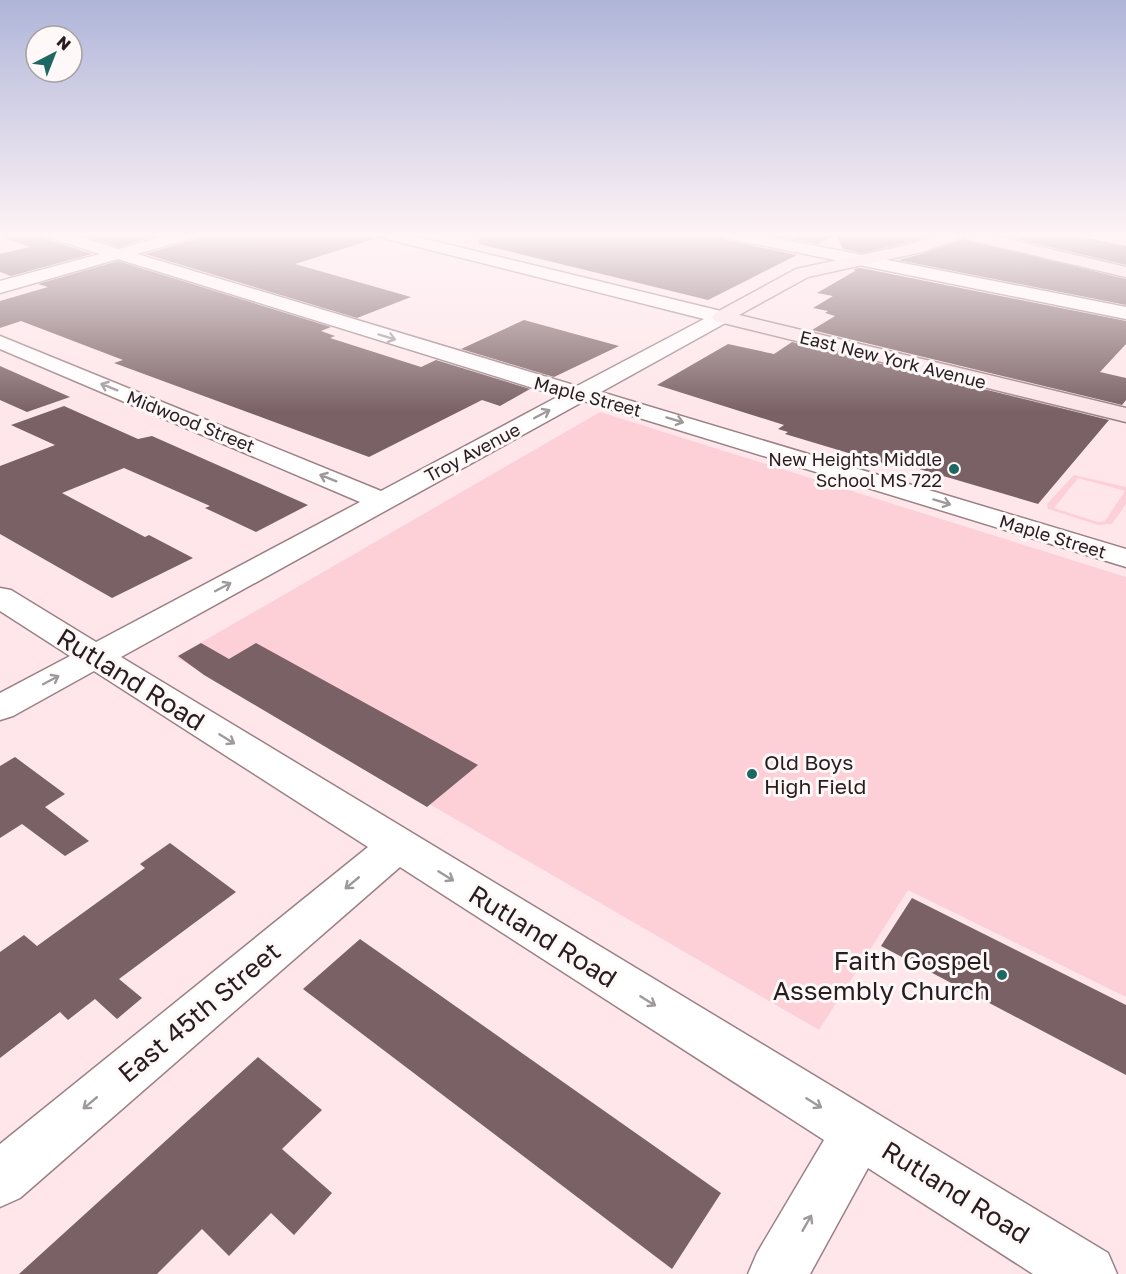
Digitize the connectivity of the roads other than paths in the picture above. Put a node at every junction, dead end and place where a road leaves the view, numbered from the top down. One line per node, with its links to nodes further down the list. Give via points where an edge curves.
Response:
1 (244, 292): 8 (street, Maple Street, one-way to 8)
2 (622, 292): 6 (street, East New York Avenue)
3 (767, 292): 6 (main road, Troy Avenue)
4 (1021, 292): 5 (street)
5 (1126, 313)
6 (722, 317): 8 (street, Troy Avenue); 9 (main road, East New York Avenue)
7 (0, 342): 10 (street, Midwood Street, one-way to 7)
8 (580, 394): 10 (street, Troy Avenue, one-way to 8); 11 (street, Maple Street, one-way to 11)
9 (1126, 416)
10 (382, 501): 13 (street, Troy Avenue, one-way to 10)
11 (1126, 558)
12 (0, 597): 13 (street, Rutland Road)
13 (95, 656): 14 (street, Troy Avenue, one-way to 13); 15 (street, Rutland Road, one-way to 15)
14 (0, 708)
15 (397, 846): 16 (street, Rutland Road, one-way to 16); 17 (street, East 45th Street, one-way to 17)
16 (860, 1131): 18 (street, one-way to 16); 19 (street, Rutland Road)
17 (0, 1179)
18 (778, 1274)
19 (1087, 1274)

